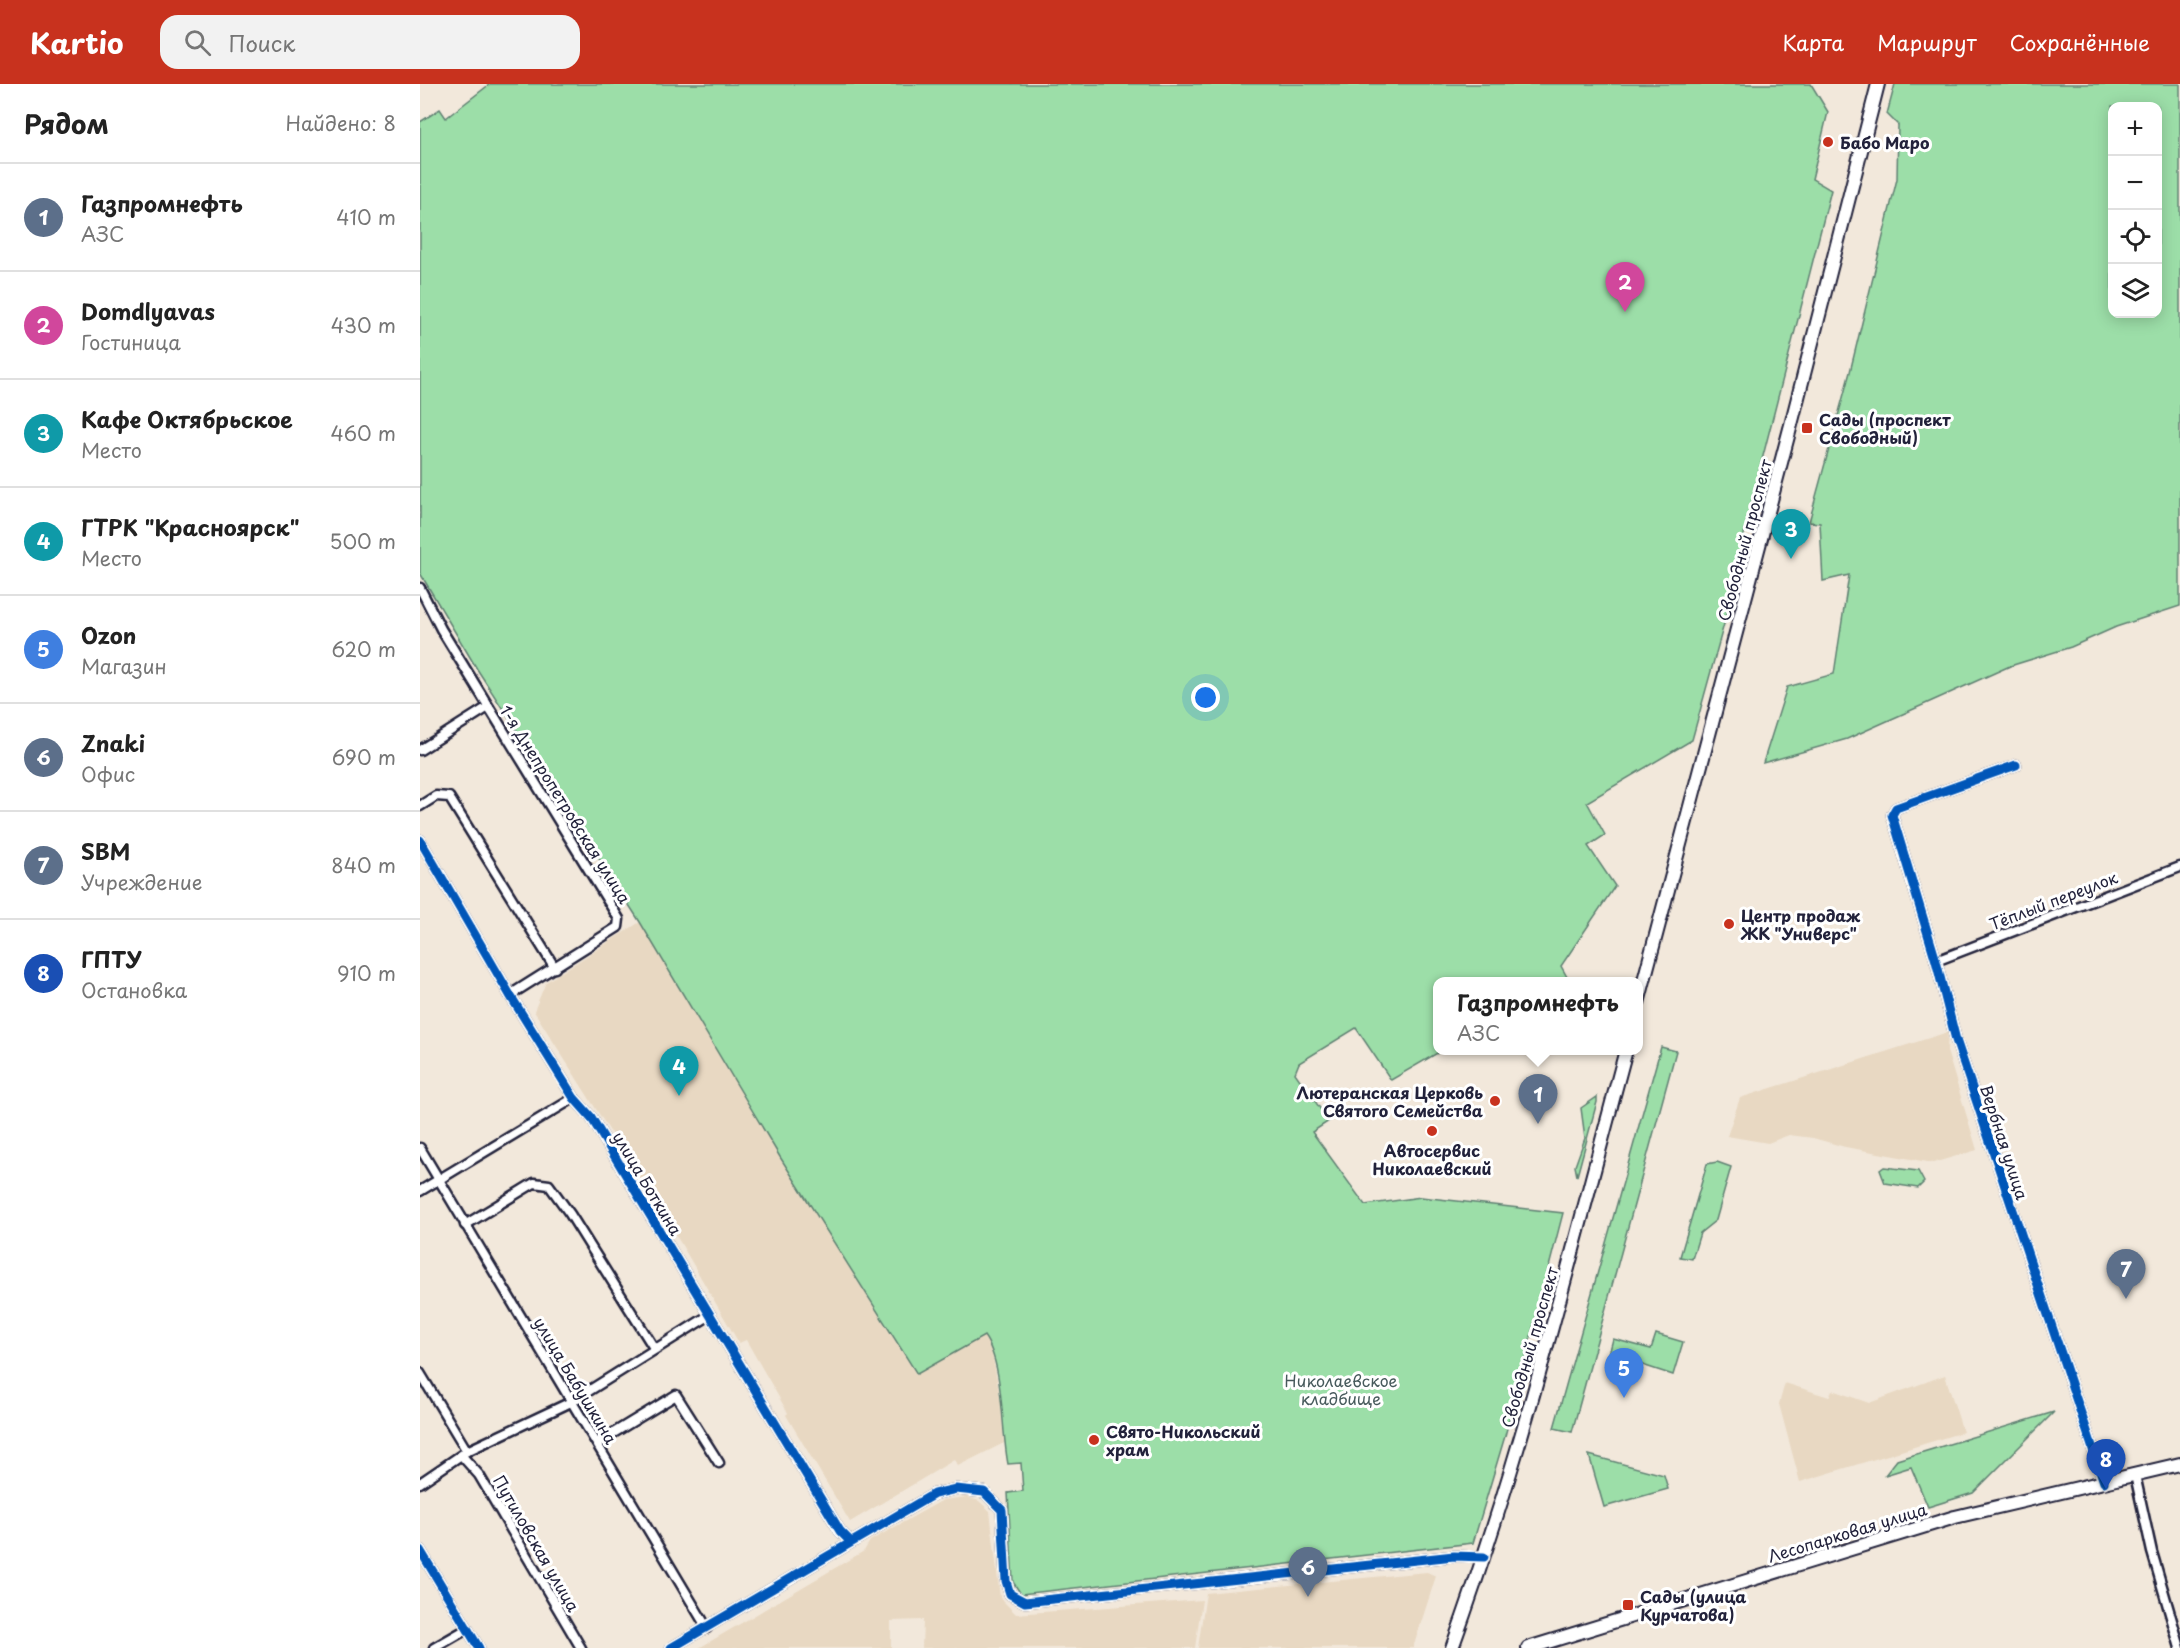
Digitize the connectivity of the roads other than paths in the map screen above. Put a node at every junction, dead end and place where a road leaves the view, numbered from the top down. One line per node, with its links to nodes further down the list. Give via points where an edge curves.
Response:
1 (1878, 84): 11 (main road, Свободный проспект)
2 (420, 588): 3 (street, 1-я Днепропетровская улица)
3 (488, 707): 4 (street); 10 (street, 1-я Днепропетровская улица, via 619,919 618,927)
4 (420, 750)
5 (2016, 765): 9 (street, Вербная улица, via 1896,808 1892,815)
6 (420, 806): 10 (street, via 435,796 449,798)
7 (420, 840): 12 (street, улица Боткина)
8 (2180, 867): 9 (street, Тёплый переулок)
9 (1936, 961): 28 (street, Вербная улица, via 1965,1067)
10 (555, 968): 12 (street, 1-я Днепропетровская улица)
11 (1643, 984)
12 (510, 995): 14 (street, улица Боткина)
13 (1625, 1055): 32 (main road, Свободный проспект, via 1552,1327)
14 (574, 1098): 16 (street); 19 (street, улица Боткина, via 591,1118)
15 (420, 1148): 16 (street, улица Бабушкина)
16 (439, 1180): 17 (street); 18 (street, улица Бабушкина)
17 (420, 1191)
18 (465, 1225): 20 (street, via 534,1183 549,1185); 22 (street, улица Бабушкина)
19 (710, 1315): 20 (street); 30 (street, улица Боткина, via 834,1521)
20 (654, 1348): 22 (street)
21 (420, 1373): 24 (street, Путиловская улица)
22 (571, 1402): 23 (street, улица Бабушкина); 24 (street)
23 (597, 1443): 25 (street, via 676,1395); 33 (street, улица Бабушкина)
24 (465, 1454): 29 (street); 37 (street, Путиловская улица)
25 (719, 1463)
26 (2180, 1464): 27 (main road, Лесопарковая улица)
27 (2135, 1475): 28 (main road, Лесопарковая улица); 41 (street)
28 (2104, 1482): 40 (main road, Лесопарковая улица, via 1955,1517)
29 (420, 1483)
30 (851, 1542): 32 (street, via 934,1494 972,1489 984,1492 1002,1510 1006,1581 1010,1594 1024,1602 1454,1556); 33 (street)
31 (420, 1550): 34 (street)
32 (1484, 1557): 39 (main road, Свободный проспект)
33 (707, 1628): 38 (street)
34 (467, 1629): 35 (street); 36 (street)
35 (434, 1648)
36 (479, 1648)
37 (581, 1648)
38 (671, 1648)
39 (1452, 1648)
40 (1528, 1648)
41 (2180, 1648)

